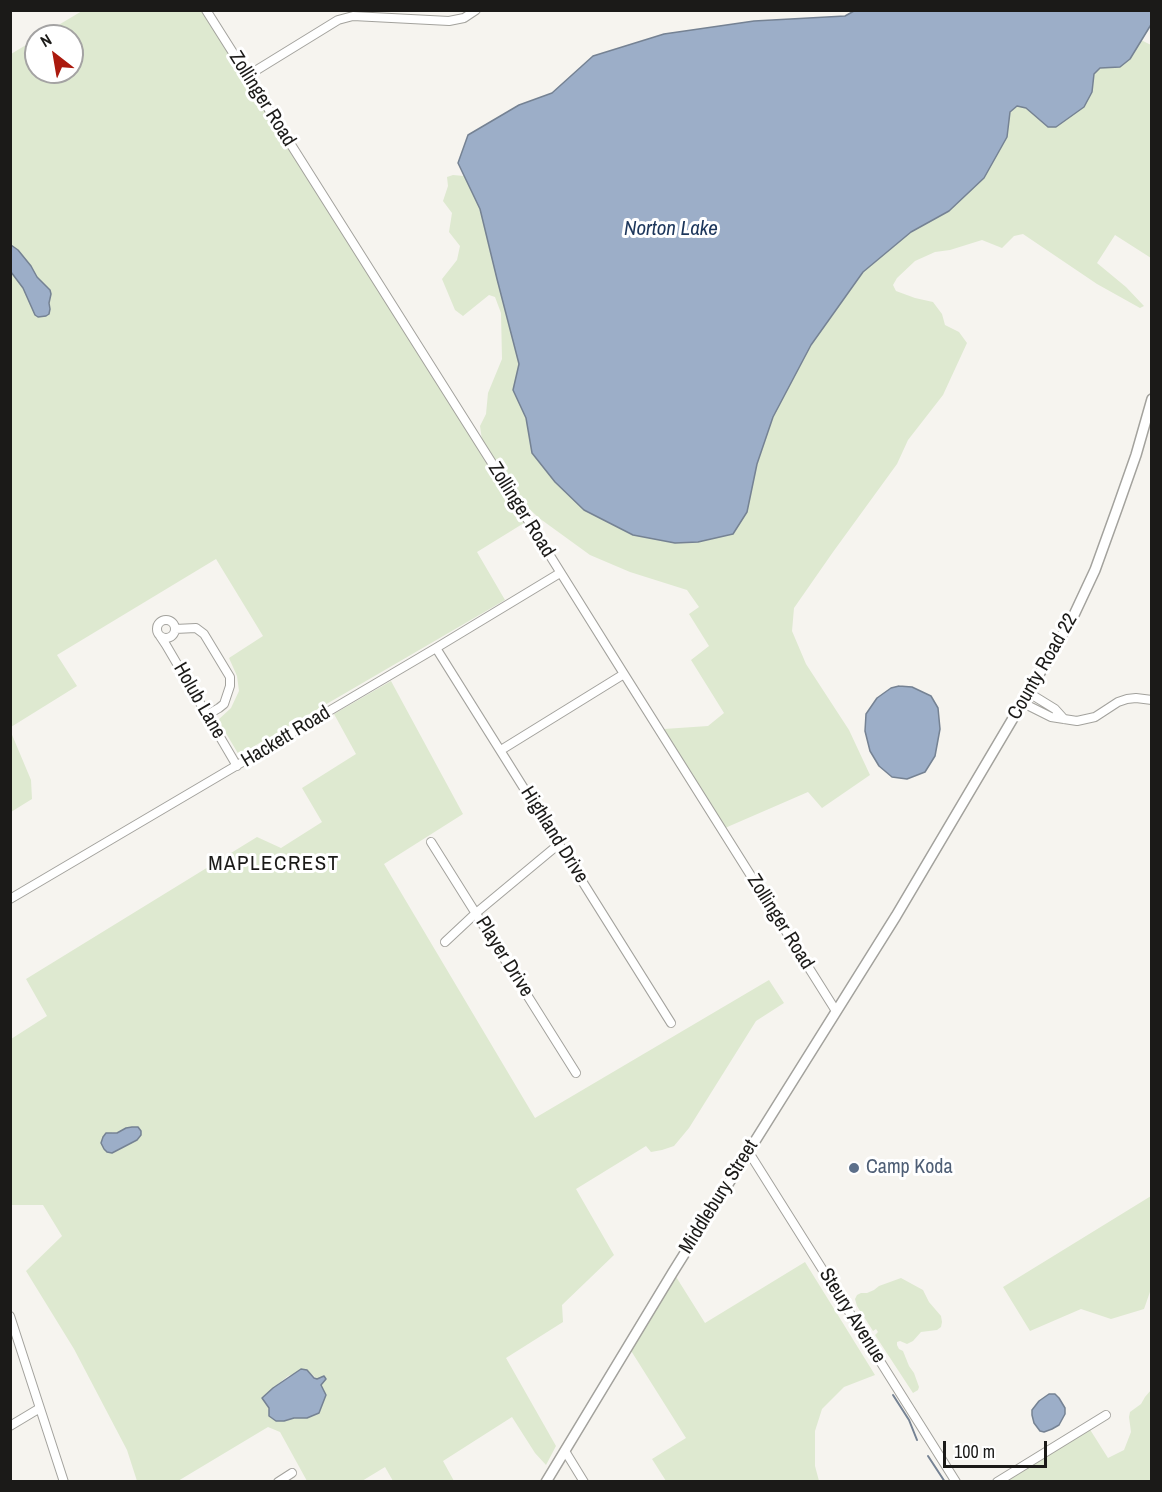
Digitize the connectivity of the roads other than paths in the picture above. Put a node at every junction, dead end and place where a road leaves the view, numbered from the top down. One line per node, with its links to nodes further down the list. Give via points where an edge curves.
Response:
1 (206, 10): 3 (street, Zollinger Road)
2 (476, 10): 3 (street, via 449,21 353,16 338,20)
3 (247, 76): 5 (street, Zollinger Road)
4 (1152, 399): 10 (main road, County Road 22, via 1095,570)
5 (560, 573): 8 (street, Hackett Road); 9 (street, Zollinger Road)
6 (175, 629): 7 (street, via 169,638); 7 (street, via 169,620 161,621 156,628); 13 (street, via 196,628 204,633 230,677 224,704)
7 (160, 636): 13 (street, Holub Lane)
8 (436, 648): 15 (street, Highland Drive); 16 (street, Hackett Road)
9 (624, 674): 15 (street); 23 (street, Zollinger Road)
10 (1029, 693): 12 (main road, County Road 22); 14 (street)
11 (1152, 700): 14 (street, via 1127,699 1086,720)
12 (1023, 703): 14 (street); 21 (main road, County Road 22)
13 (207, 715): 16 (street, Holub Lane)
14 (1064, 719)
15 (501, 750): 18 (street, Highland Drive)
16 (237, 766): 19 (street, Hackett Road)
17 (431, 842): 20 (street, Player Drive)
18 (559, 844): 20 (street); 24 (street, Highland Drive)
19 (10, 899)
20 (476, 914): 22 (street); 25 (street, Player Drive)
21 (896, 916): 23 (main road, Middlebury Street)
22 (445, 942)
23 (836, 1011): 26 (main road, Middlebury Street)
24 (671, 1023)
25 (576, 1073)
26 (748, 1152): 31 (main road, Middlebury Street); 37 (street, Steury Avenue)
27 (11, 1319): 28 (street)
28 (40, 1408): 30 (street); 33 (street)
29 (1106, 1415): 38 (street)
30 (10, 1426)
31 (565, 1450): 35 (main road, Middlebury Street); 36 (street)
32 (292, 1473): 34 (street)
33 (64, 1482)
34 (278, 1482)
35 (546, 1482)
36 (584, 1482)
37 (956, 1482)
38 (997, 1482)

